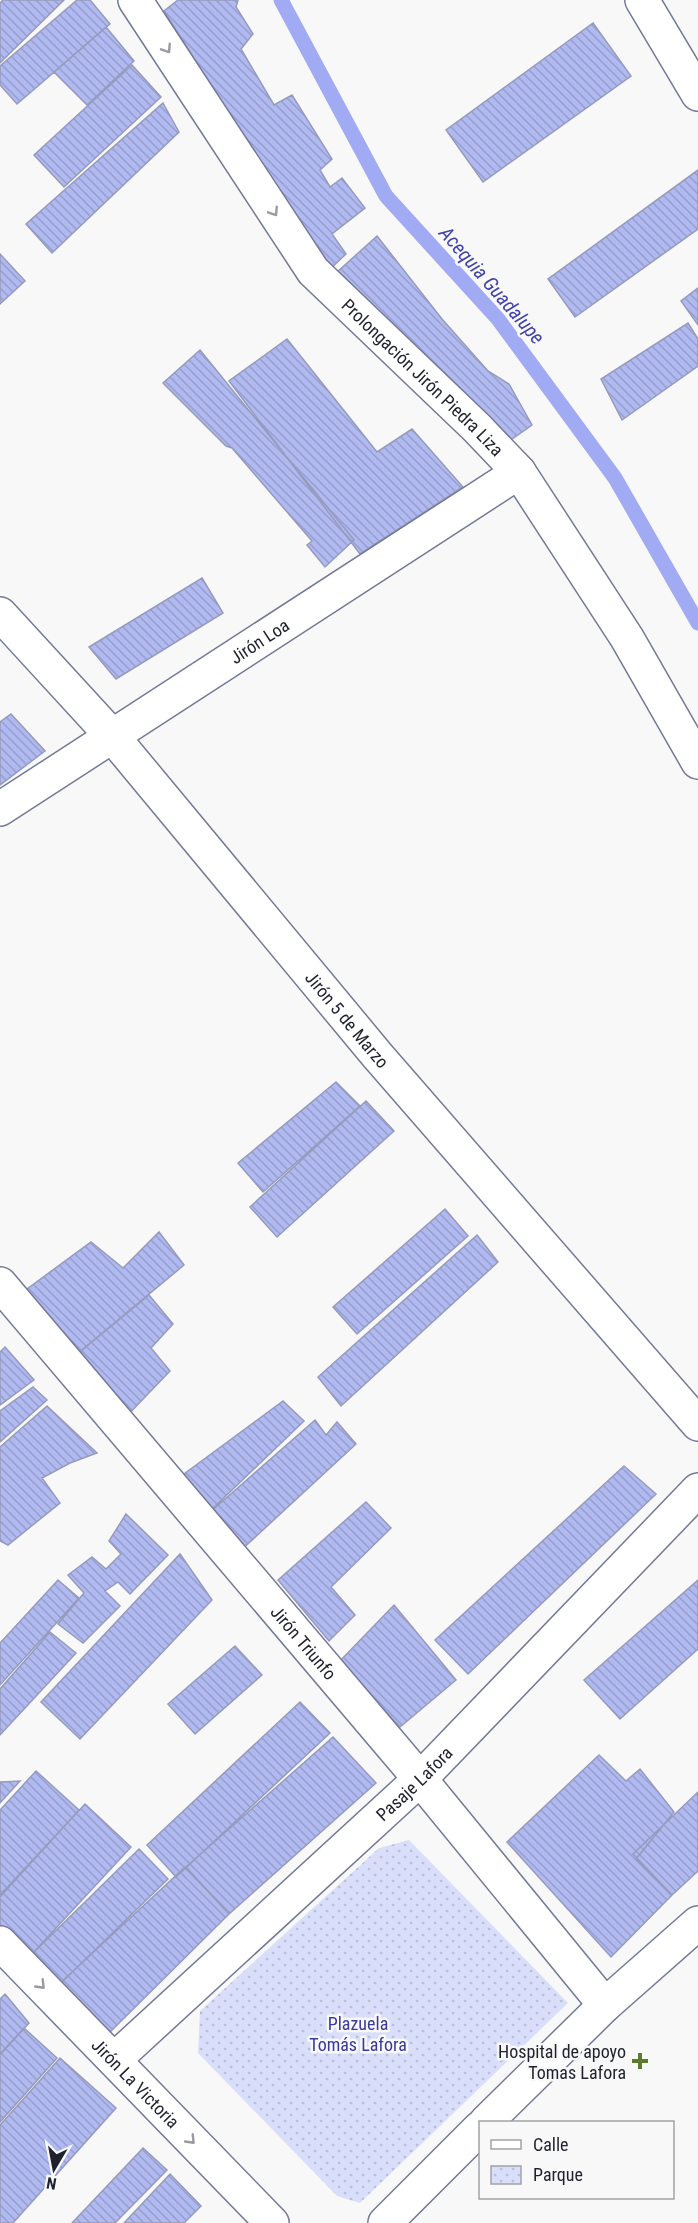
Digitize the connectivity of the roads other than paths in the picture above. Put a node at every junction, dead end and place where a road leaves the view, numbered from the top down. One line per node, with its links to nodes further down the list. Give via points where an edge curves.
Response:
1 (135, 0): 4 (street, Prolongación Jirón Piedra Liza, one-way to 4, via 313,271)
2 (642, 0): 3 (street)
3 (698, 94)
4 (519, 472): 6 (street, Jirón Loa); 7 (street, Prolongación Jirón Piedra Liza, via 627,638)
5 (0, 614): 6 (street, Jirón 5 de Marzo)
6 (113, 738): 8 (street, Jirón Loa); 10 (street, Jirón 5 de Marzo, via 377,1055)
7 (698, 762)
8 (0, 809)
9 (0, 1284): 12 (street, Jirón Triunfo)
10 (698, 1424)
11 (698, 1490): 12 (street, Pasaje Lafora)
12 (420, 1779): 15 (street, Jirón Triunfo); 16 (street, Pasaje Lafora)
13 (698, 1923): 15 (street)
14 (0, 1943): 16 (street, Jirón La Victoria, one-way to 16)
15 (605, 2005): 17 (street)
16 (114, 2060): 19 (street, Jirón La Victoria, one-way to 19)
17 (487, 2121)
18 (479, 2129): 20 (street)
19 (272, 2223)
20 (385, 2223)

